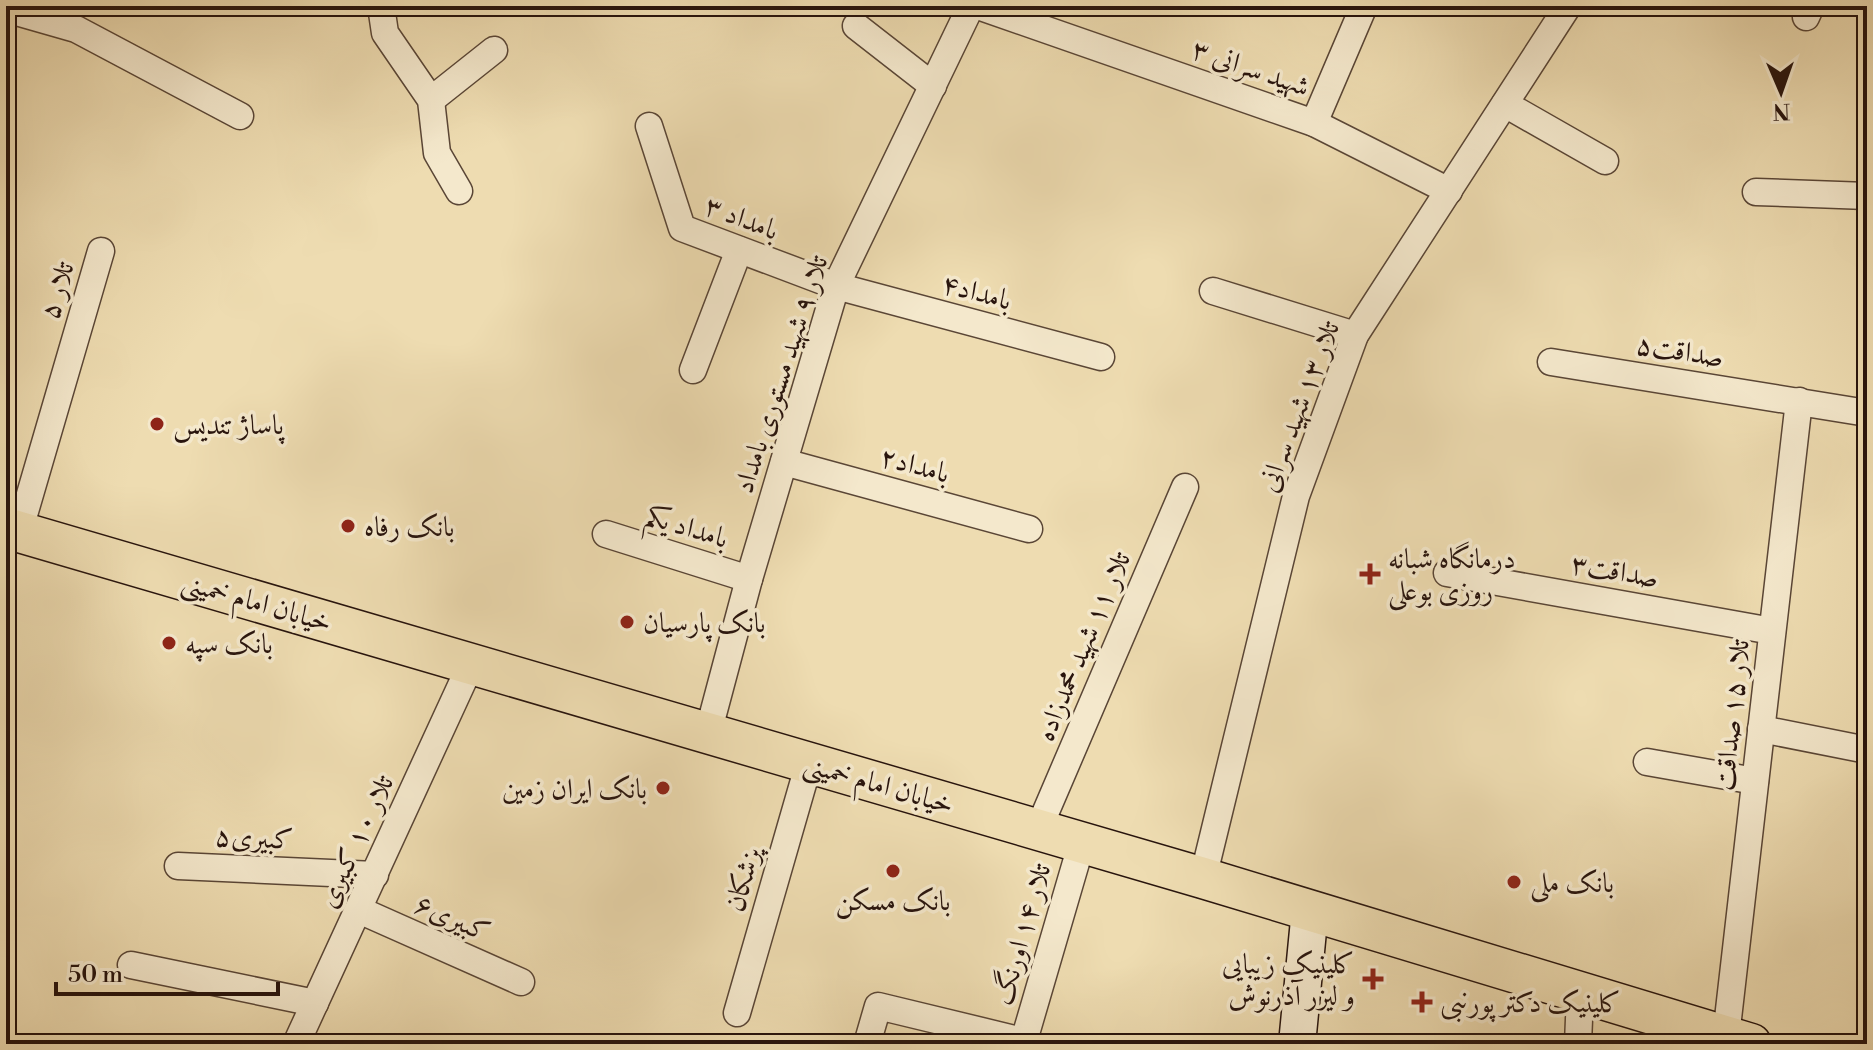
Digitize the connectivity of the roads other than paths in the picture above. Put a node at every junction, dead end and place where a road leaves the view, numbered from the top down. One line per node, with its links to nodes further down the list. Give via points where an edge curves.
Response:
1 (381, 6): 11 (street, via 385,33)
2 (971, 6): 10 (street, تلار ۹ شهید مستوری بامداد)
3 (978, 6): 7 (street, شهید سرانی ۳)
4 (1364, 6): 14 (street)
5 (1568, 6): 12 (street, تلار ۱۳ شهید سرانی)
6 (6, 9): 13 (street, via 76,29)
7 (1029, 14): 14 (street, شهید سرانی ۳)
8 (856, 26): 10 (street)
9 (494, 50): 11 (street)
10 (933, 86): 23 (street, تلار ۹ شهید مستوری بامداد)
11 (431, 100): 17 (street, via 437,153)
12 (1505, 104): 16 (street); 18 (street, تلار ۱۳ شهید سرانی)
13 (240, 116)
14 (1314, 123): 18 (street, شهید سرانی ۳)
15 (649, 126): 21 (street, بامداد ۳, via 682,228)
16 (1605, 161)
17 (459, 191)
18 (1449, 191): 25 (street, تلار ۱۳ شهید سرانی)
19 (1756, 192): 20 (street)
20 (1867, 196)
21 (739, 250): 23 (street, بامداد ۳); 28 (street)
22 (101, 251): 34 (street, تلار ۵)
23 (836, 286): 26 (street, بامداد۴); 31 (street, تلار ۹ شهید مستوری بامداد)
24 (1213, 291): 25 (street)
25 (1355, 335): 50 (street, تلار ۱۳ شهید سرانی, via 1296,496)
26 (1101, 357)
27 (1551, 362): 29 (street, صداقت۵)
28 (693, 370)
29 (1799, 401): 30 (street, صداقت۵); 38 (street, تلار ۱۵ صداقت)
30 (1867, 413)
31 (784, 462): 33 (street, بامداد۲); 37 (street, تلار ۹ شهید مستوری بامداد)
32 (1185, 487): 46 (street, تلار ۱۱ شهید محمدزاده)
33 (1029, 529)
34 (12, 530): 39 (main road, خیابان امام خمینی)
35 (606, 534): 37 (street, بامداد یکم)
36 (1447, 573): 38 (street, صداقت۳)
37 (749, 579): 41 (street, تلار ۹ شهید مستوری بامداد)
38 (1772, 631): 40 (street, تلار ۱۵ صداقت)
39 (471, 664): 41 (main road, خیابان امام خمینی); 49 (street, تلار ۱۰ کبیری)
40 (1761, 729): 42 (street); 45 (street, تلار ۱۵ صداقت)
41 (708, 733): 44 (main road, خیابان امام خمینی)
42 (1867, 750)
43 (1647, 762): 45 (street)
44 (809, 763): 46 (main road, خیابان امام خمینی); 57 (street, پزشکان)
45 (1755, 781): 58 (street, تلار ۱۵ صداقت)
46 (1038, 830): 47 (main road, خیابان امام خمینی)
47 (1082, 842): 50 (main road, خیابان امام خمینی); 59 (street, تلار ۱۴ اورنگ)
48 (178, 866): 49 (street, کبیری۵)
49 (375, 875): 51 (street, تلار ۱۰ کبیری)
50 (1203, 878): 52 (main road, خیابان امام خمینی)
51 (359, 910): 54 (street, کبیری۶); 56 (street, تلار ۱۰ کبیری)
52 (1310, 910): 55 (main road, خیابان امام خمینی); 62 (main road)
53 (131, 965): 56 (street)
54 (521, 982)
55 (1580, 994): 58 (main road, خیابان امام خمینی); 63 (street)
56 (315, 1003): 60 (street, تلار ۱۰ کبیری)
57 (737, 1013)
58 (1739, 1040)
59 (1023, 1043): 61 (street, via 878,1006)
60 (296, 1044)
61 (867, 1044)
62 (1297, 1044)
63 (1578, 1044)

